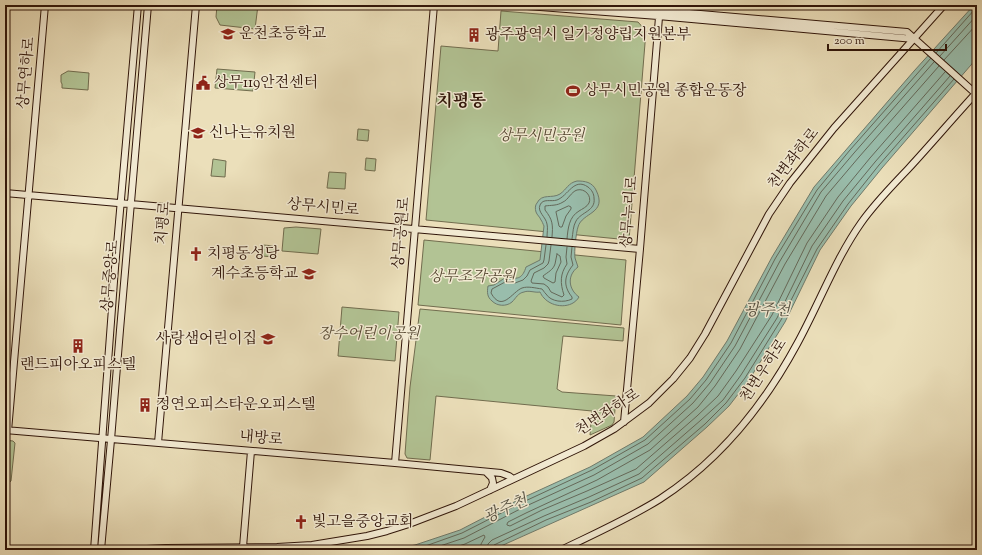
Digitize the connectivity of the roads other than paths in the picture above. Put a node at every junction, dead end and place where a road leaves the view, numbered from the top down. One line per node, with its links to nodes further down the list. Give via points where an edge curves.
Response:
1 (46, 5): 13 (street, 상무연하로)
2 (138, 5): 14 (street, 상무중앙로)
3 (148, 5): 15 (street, 상무중앙로)
4 (196, 5): 16 (street, 치평로)
5 (434, 5): 17 (street, 상무공원로)
6 (514, 5): 9 (street)
7 (596, 5): 9 (street)
8 (944, 5): 10 (street, 천변좌하로)
9 (659, 10): 10 (street, via 907,32); 18 (street, 상무누리로)
10 (914, 39): 11 (street); 19 (street, 천변좌하로, via 834,128 790,183 769,214 690,358 649,403)
11 (976, 93): 33 (street, 천변우하로, via 862,222 846,247 780,374 741,428 701,468 659,500)
12 (5, 193): 13 (street, 상무시민로)
13 (29, 195): 14 (street, 상무시민로); 20 (street, 상무연하로)
14 (121, 203): 15 (street, 상무시민로); 21 (street, 상무중앙로)
15 (130, 204): 16 (street, 상무시민로); 22 (street, 상무중앙로)
16 (178, 208): 17 (street, 상무시민로); 23 (street, 치평로)
17 (416, 229): 18 (street, 상무시민로); 25 (street, 상무공원로)
18 (640, 249): 19 (street, 상무누리로)
19 (624, 422): 27 (street, 천변좌하로, via 584,446)
20 (7, 431): 21 (street, 내방로)
21 (102, 439): 22 (street, 내방로); 30 (street, 상무중앙로)
22 (112, 440): 23 (street, 내방로); 31 (street, 상무중앙로)
23 (158, 443): 24 (street, 내방로)
24 (251, 451): 25 (street, 내방로); 29 (street)
25 (395, 463): 26 (street, 내방로)
26 (486, 472): 27 (street, 내방로, via 502,473); 28 (street, via 492,478)
27 (513, 479): 28 (street, 천변좌하로)
28 (490, 490): 29 (street, 천변좌하로, via 434,515 366,536 312,545)
29 (243, 547): 32 (street, 천변좌하로)
30 (94, 550)
31 (101, 550)
32 (127, 550)
33 (561, 550)

